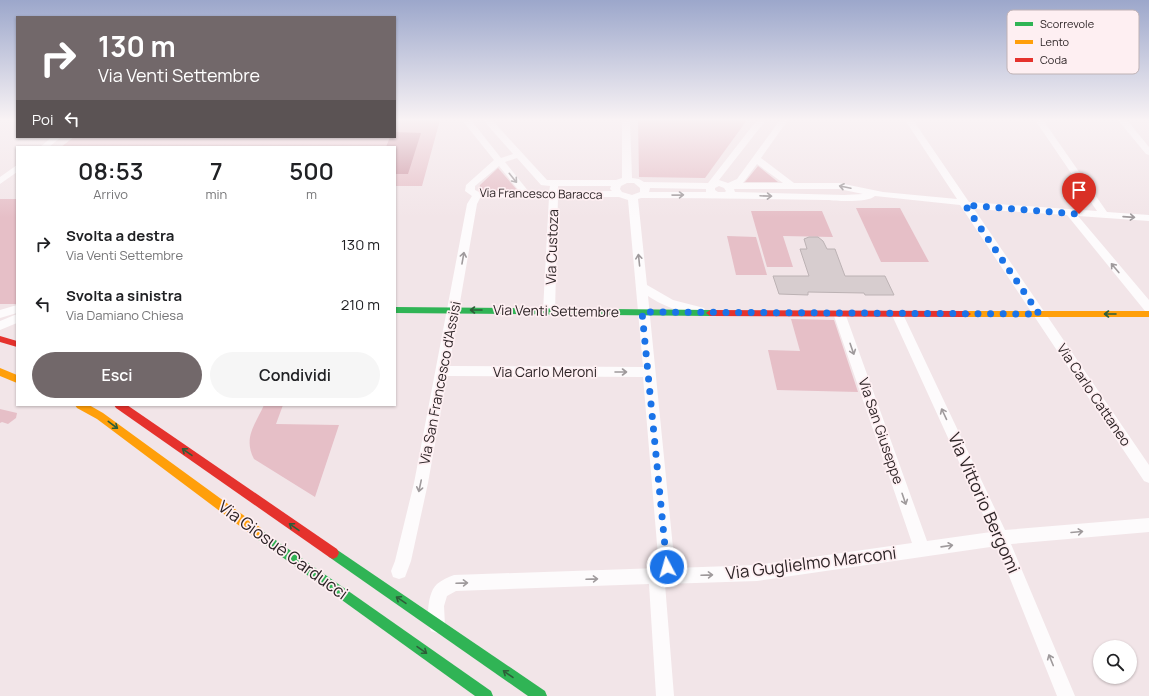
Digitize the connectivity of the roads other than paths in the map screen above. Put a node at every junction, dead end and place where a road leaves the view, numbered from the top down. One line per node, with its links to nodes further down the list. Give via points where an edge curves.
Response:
1 (493, 152): 10 (street)
2 (517, 152): 8 (street)
3 (627, 152): 12 (street)
4 (737, 152): 18 (street)
5 (761, 152): 9 (street)
6 (931, 152): 27 (street, Via Carlo Cattaneo)
7 (1061, 152): 29 (street)
8 (519, 155): 10 (street); 14 (street)
9 (756, 159): 17 (street); 19 (street, via 740,181)
10 (500, 161): 22 (street, Via Francesco Baracca, via 471,185 470,191); 23 (street, one-way to 23)
11 (16, 169): 13 (street)
12 (627, 180): 15 (street, Via Francesco Baracca); 16 (street)
13 (0, 181)
14 (549, 183): 15 (street, Via Francesco Baracca); 20 (street, Via Custoza)
15 (617, 183): 21 (street, via 615,189)
16 (643, 185): 18 (street); 26 (street, via 645,190)
17 (791, 185): 19 (street); 25 (street, one-way to 17, via 839,186)
18 (711, 186): 19 (street, via 719,184); 24 (street, via 710,191)
19 (728, 189): 24 (street); 25 (street, one-way to 25, via 844,198)
20 (554, 194): 21 (street, Via Francesco Baracca); 23 (street, Via Francesco Baracca); 36 (street, Via Custoza)
21 (619, 194): 26 (street, Via Francesco Baracca)
22 (477, 195): 23 (street, Via Francesco Baracca); 35 (street, Via San Francesco d'Assisi, one-way to 22, via 472,204)
23 (527, 195)
24 (716, 195): 26 (street, one-way to 24)
25 (883, 195): 27 (street)
26 (637, 196): 31 (street, one-way to 26)
27 (964, 203): 28 (street); 42 (street, Via Carlo Cattaneo)
28 (1070, 213): 29 (street); 32 (street, one-way to 28)
29 (1104, 215): 30 (street, one-way to 30)
30 (1149, 218)
31 (642, 287): 37 (street); 38 (street, via 669,304)
32 (1149, 308)
33 (16, 309): 41 (street)
34 (396, 310): 35 (main road, Via Venti Settembre)
35 (454, 310): 36 (main road, Via Venti Settembre, one-way to 35); 48 (street, Via San Francesco d'Assisi)
36 (550, 311): 37 (main road, Via Venti Settembre)
37 (642, 312): 38 (main road, Via Venti Settembre); 50 (street)
38 (707, 312): 40 (main road, Via Venti Settembre)
39 (897, 312): 40 (main road, Via Venti Settembre); 42 (main road, Via Venti Settembre); 56 (street, Via Vittorio Bergomi, one-way to 39)
40 (839, 313): 57 (street, Via San Giuseppe, one-way to 57)
41 (0, 314)
42 (1039, 314): 43 (main road, Via Venti Settembre, one-way to 42); 54 (street, Via Carlo Cattaneo)
43 (1149, 314)
44 (16, 318): 45 (street)
45 (0, 326)
46 (0, 339): 47 (main road)
47 (16, 344)
48 (442, 371): 50 (street, Via Carlo Meroni, one-way to 50); 58 (street, Via San Francesco d'Assisi, one-way to 58, via 421,484)
49 (0, 372): 51 (main road)
50 (648, 372): 59 (street)
51 (16, 379)
52 (82, 406): 63 (main road, Via Giosuè Carducci, one-way to 63, via 100,416 299,563)
53 (120, 406): 60 (main road, Via Giosuè Carducci, one-way to 53)
54 (1149, 477)
55 (1149, 525): 56 (street, Via Guglielmo Marconi, one-way to 55)
56 (1001, 538): 57 (street, Via Guglielmo Marconi, one-way to 56); 64 (street, Via Vittorio Bergomi, one-way to 56)
57 (922, 550): 59 (street, Via Guglielmo Marconi, one-way to 57, via 757,573)
58 (399, 571)
59 (662, 576): 60 (street, Via Guglielmo Marconi, one-way to 59, via 436,606 441,591 454,583); 62 (street)
60 (437, 625): 61 (main road, Via Giosuè Carducci, one-way to 60)
61 (540, 694)
62 (663, 694)
63 (486, 696)
64 (1066, 696)

